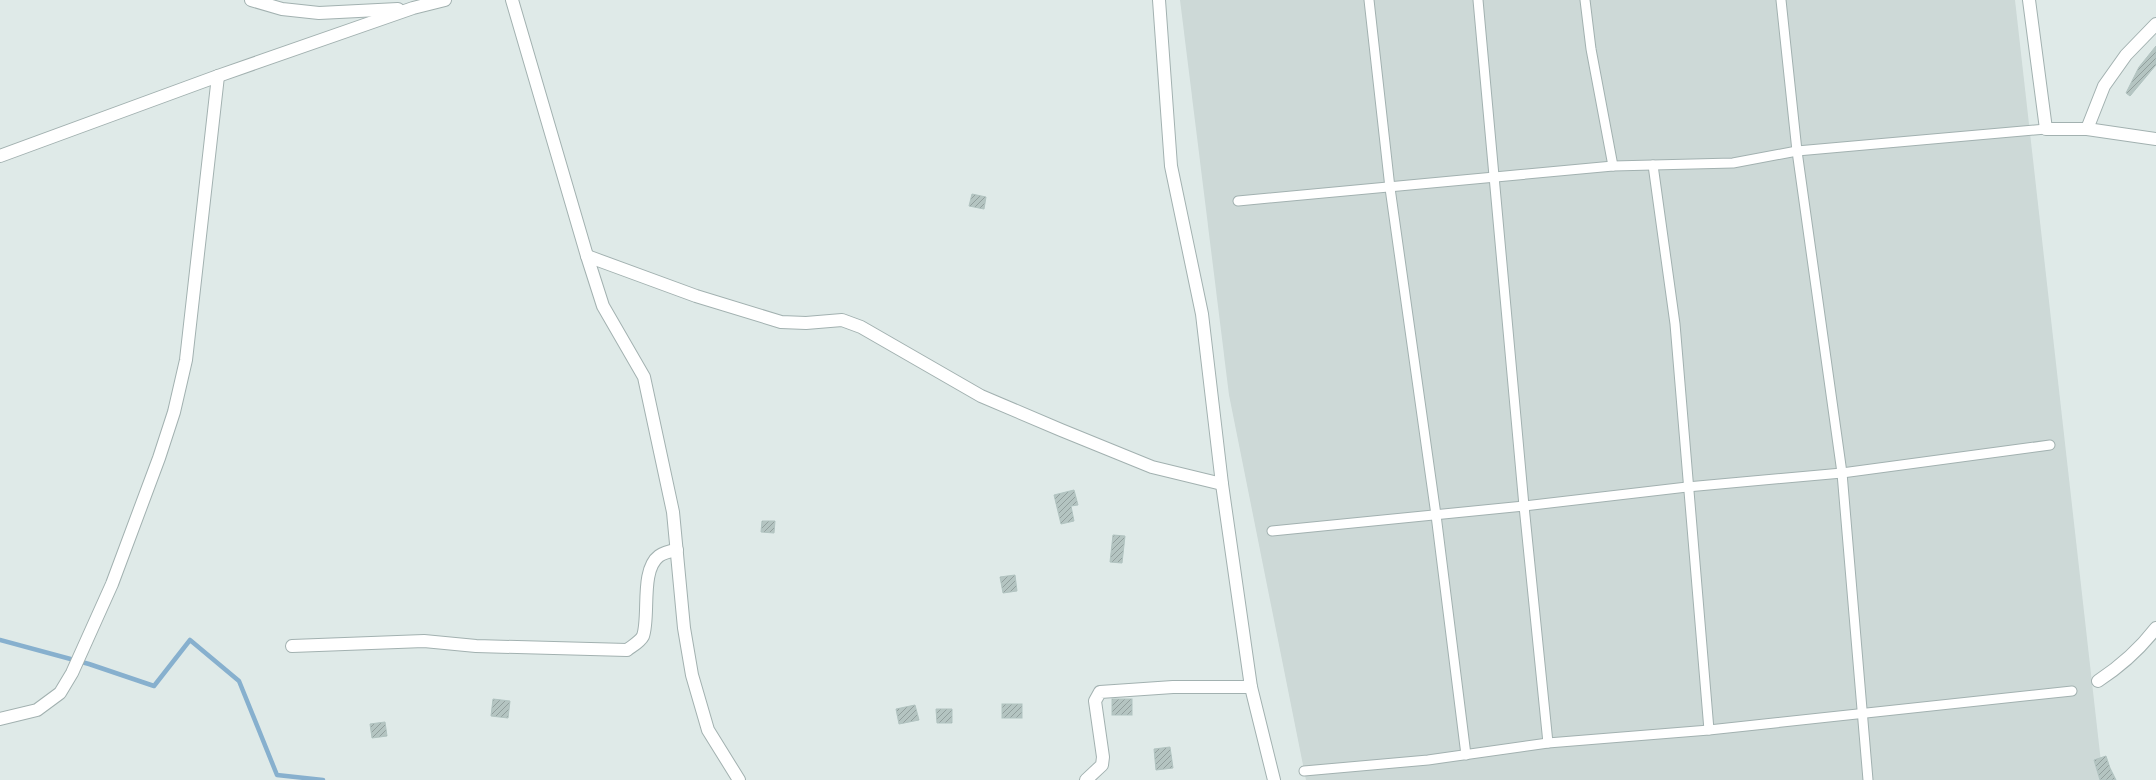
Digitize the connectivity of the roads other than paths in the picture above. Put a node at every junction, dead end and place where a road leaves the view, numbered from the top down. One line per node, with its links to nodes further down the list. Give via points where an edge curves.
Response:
1 (251, 0): 10 (street, via 282,8 319,13)
2 (445, 0): 10 (street)
3 (512, 0): 23 (street)
4 (1159, 0): 26 (street, via 1171,166 1202,314)
5 (1369, 0): 21 (lane)
6 (1478, 0): 20 (lane)
7 (1585, 0): 19 (lane, via 1591,49)
8 (1781, 0): 16 (lane)
9 (2029, 0): 14 (street)
10 (413, 8): 12 (street)
11 (2156, 24): 13 (street, via 2126,55 2104,86)
12 (218, 76): 17 (street); 38 (street, via 186,360 174,412 117,571 72,673 60,693 37,710)
13 (2087, 129): 14 (street); 15 (street)
14 (2046, 130): 16 (lane)
15 (2156, 139)
16 (1797, 151): 18 (lane, via 1733,163); 25 (lane)
17 (0, 156)
18 (1653, 165): 19 (lane); 27 (lane, via 1675,324)
19 (1614, 166): 20 (lane)
20 (1492, 177): 21 (lane); 28 (lane)
21 (1390, 188): 22 (lane); 29 (lane)
22 (1238, 201)
23 (587, 256): 26 (street, via 696,296 781,322 842,320 861,327 981,396 1152,467); 31 (street, via 603,306 644,377 673,512)
24 (2050, 445): 25 (lane)
25 (1842, 473): 27 (lane); 37 (lane)
26 (1222, 484): 35 (street)
27 (1687, 487): 28 (lane); 39 (lane)
28 (1524, 506): 29 (lane); 40 (lane)
29 (1436, 515): 30 (lane); 41 (lane)
30 (1272, 531)
31 (676, 550): 33 (street, via 659,555 653,564 649,574 642,636 627,650 424,642); 43 (street, via 684,628 697,695 708,730)
32 (2156, 628): 34 (street, via 2122,665)
33 (292, 646)
34 (2098, 681)
35 (1251, 687): 44 (street, via 1100,692 1095,701 1102,765); 45 (street)
36 (2072, 691): 37 (lane)
37 (1862, 712): 39 (lane); 46 (lane)
38 (0, 719)
39 (1709, 730): 40 (lane)
40 (1548, 744): 41 (lane)
41 (1466, 755): 42 (lane)
42 (1304, 771)
43 (739, 780)
44 (1086, 780)
45 (1274, 780)
46 (1868, 780)

